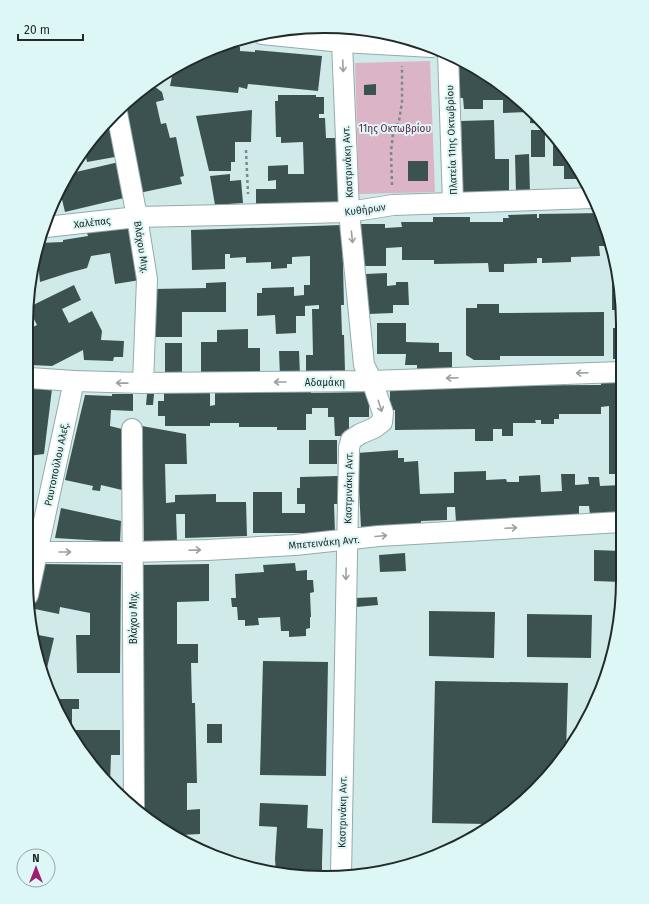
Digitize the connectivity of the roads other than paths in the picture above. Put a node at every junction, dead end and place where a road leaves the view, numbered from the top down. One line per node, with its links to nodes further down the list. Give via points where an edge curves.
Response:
1 (305, 34): 2 (street)
2 (342, 34): 3 (street); 8 (street, Καστρινάκη Αντ., one-way to 8)
3 (411, 46)
4 (448, 61): 7 (street, Πλατεία 11ης Οκτωβρίου)
5 (118, 118): 9 (street, Βλάχου Μιχ.)
6 (587, 198): 7 (street, Κυθήρων)
7 (453, 203): 8 (street, Κυθήρων, via 393,204)
8 (349, 212): 9 (street, Κυθήρων); 14 (street, Καστρινάκη Αντ., one-way to 14, via 364,365)
9 (137, 217): 10 (street, Χαλέπας); 15 (street, Βλάχου Μιχ., via 147,279)
10 (50, 227)
11 (616, 372): 14 (street, Αδαμάκη, one-way to 14)
12 (33, 378): 13 (street, Αδαμάκη)
13 (74, 381): 15 (street, Αδαμάκη, one-way to 13); 19 (street, Ραυτοπούλου Αλεξ.)
14 (372, 381): 15 (street, Αδαμάκη, one-way to 15); 18 (street, Καστρινάκη Αντ., one-way to 18, via 383,413 382,422 352,440 349,448)
15 (144, 383)
16 (132, 429): 21 (street, Βλάχου Μιχ.)
17 (616, 522): 18 (street, Μπετεινάκη Αντ., one-way to 17)
18 (347, 540): 21 (street, Μπετεινάκη Αντ., one-way to 18, via 295,545); 23 (street, Καστρινάκη Αντ., one-way to 23)
19 (33, 544)
20 (33, 552): 21 (street, Μπετεινάκη Αντ., one-way to 21)
21 (132, 552): 22 (street, Βλάχου Μιχ.)
22 (134, 801)
23 (341, 870)

